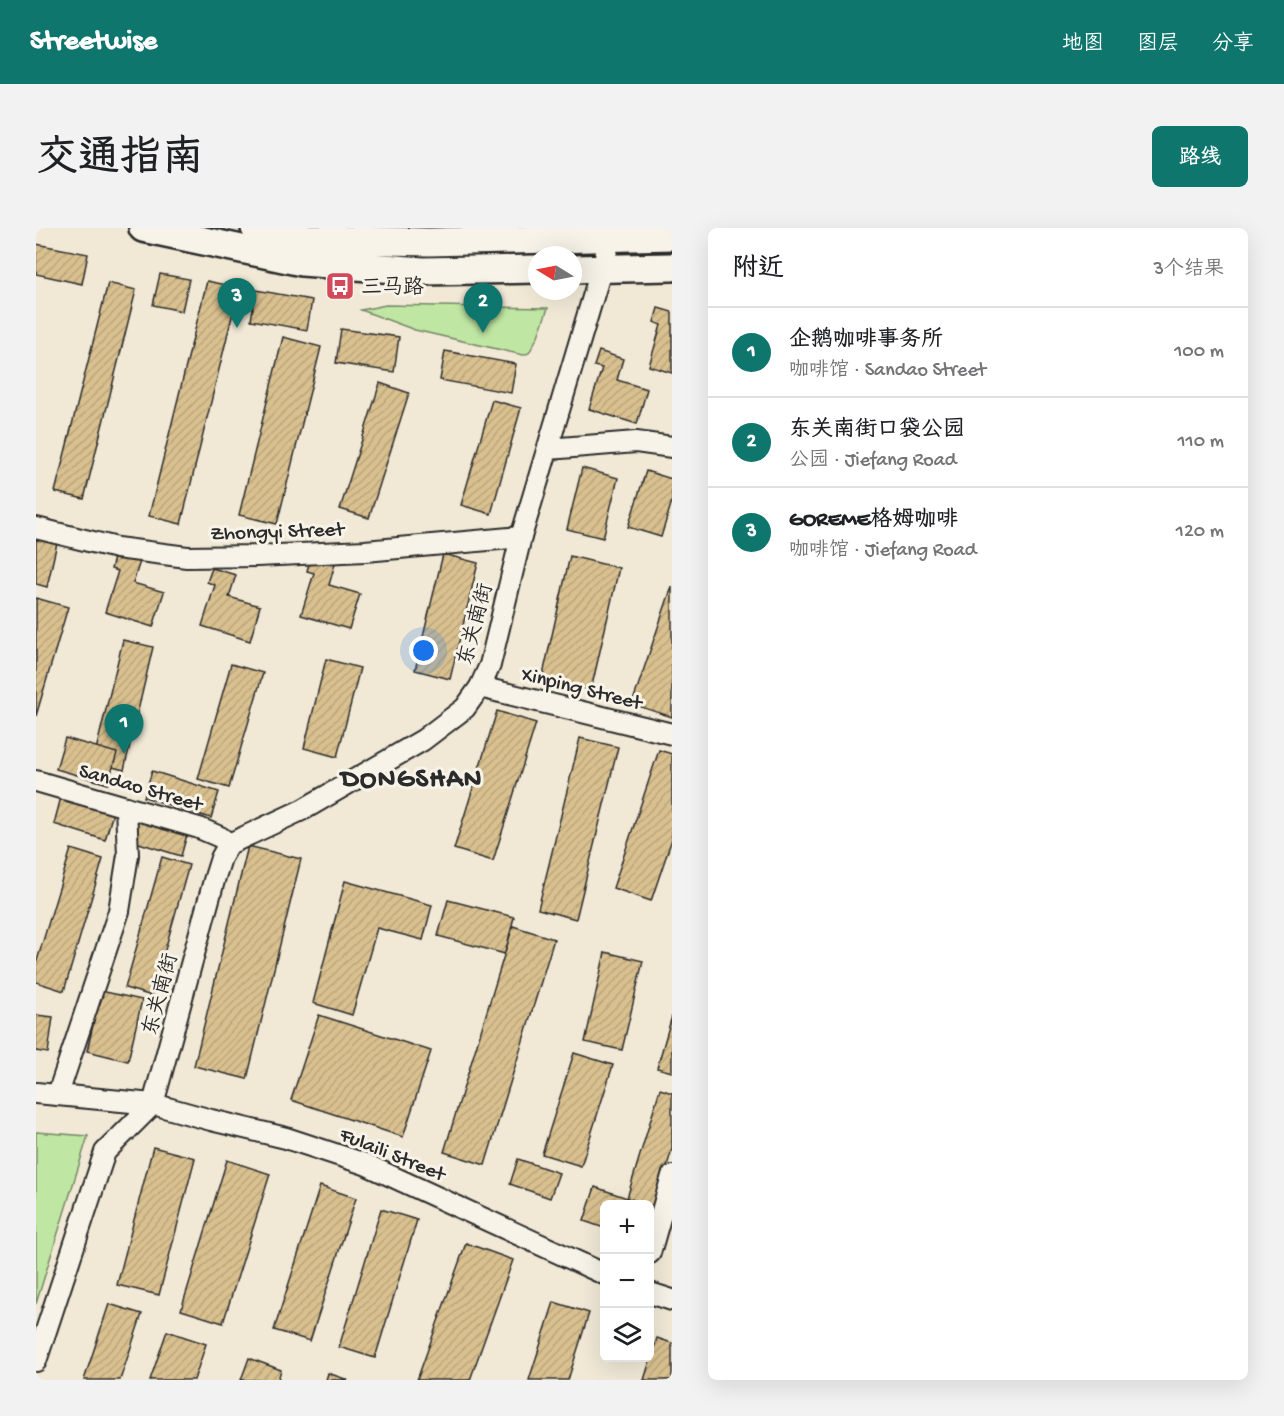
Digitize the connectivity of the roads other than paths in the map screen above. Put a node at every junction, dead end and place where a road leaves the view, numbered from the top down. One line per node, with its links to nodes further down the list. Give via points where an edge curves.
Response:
1 (143, 228): 6 (main road, via 302,262 423,271)
2 (255, 228): 3 (main road, via 308,239 429,242)
3 (613, 233): 4 (main road); 8 (street, 东关南街)
4 (672, 236)
5 (672, 267): 8 (main road)
6 (528, 269)
7 (582, 269): 8 (main road)
8 (602, 269): 10 (street, 东关南街)
9 (672, 447): 10 (street, via 636,442)
10 (548, 449): 12 (street, 东关南街)
11 (36, 528): 12 (street, Zhongyi Street, via 117,548 187,557 365,551)
12 (521, 537): 13 (street, 东关南街, via 490,664)
13 (480, 687): 14 (street, Xinping Street); 17 (street, 东关南街, via 465,708 423,740 304,809)
14 (672, 734)
15 (36, 781): 16 (street, Sandao Street)
16 (126, 807): 17 (street, Sandao Street, via 199,828); 19 (street, via 128,855 119,911)
17 (228, 844): 20 (street, 东关南街, via 215,877)
18 (36, 1093): 19 (street, Fulaili Street)
19 (58, 1094): 20 (street, Fulaili Street)
20 (153, 1104): 23 (street, Fulaili Street, via 286,1138 364,1164); 26 (street, via 105,1152)
21 (672, 1176): 22 (street)
22 (654, 1239)
23 (600, 1272)
24 (654, 1294): 25 (street)
25 (672, 1300)
26 (36, 1361)

